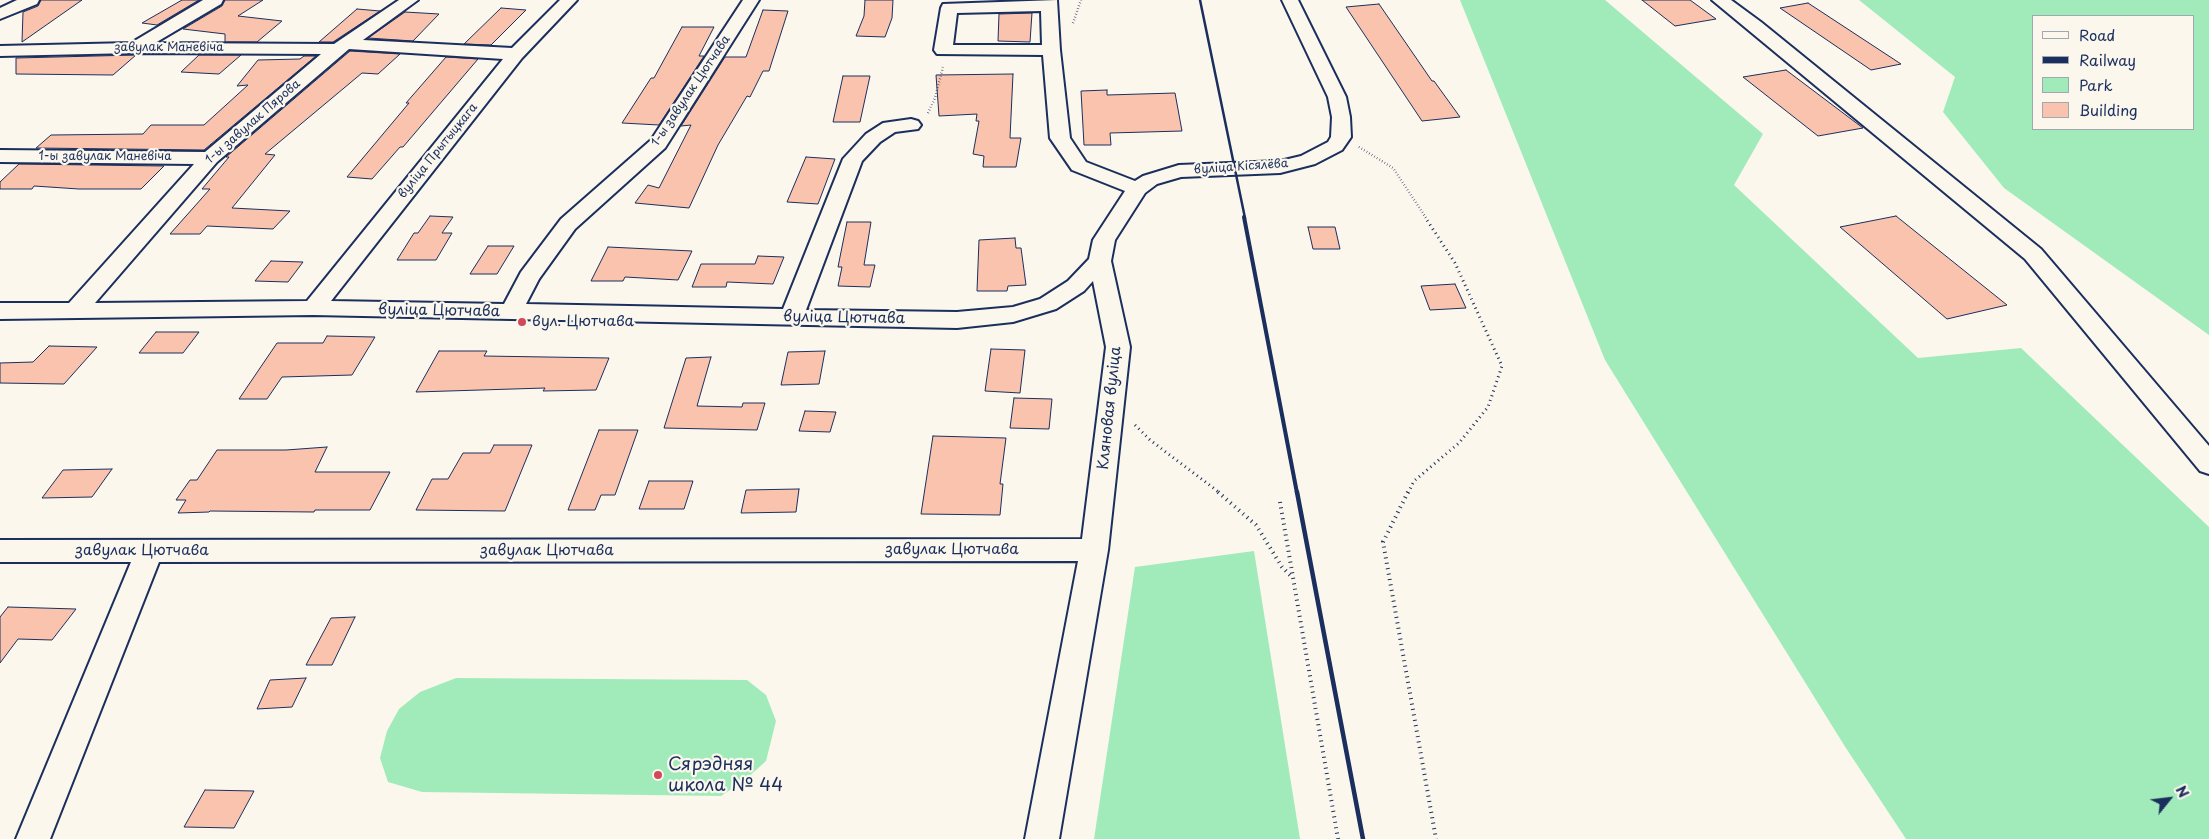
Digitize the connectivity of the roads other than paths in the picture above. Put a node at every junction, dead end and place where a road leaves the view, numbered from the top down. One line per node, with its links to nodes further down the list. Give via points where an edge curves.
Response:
1 (31, 0): 9 (street)
2 (215, 0): 11 (street)
3 (410, 0): 10 (street, 1-ы завулак Пярова)
4 (569, 0): 14 (street, вуліца Прытыцкага)
5 (750, 0): 23 (street, 1-ы завулак Цютчава, via 658,144 568,224 530,277)
6 (1290, 0): 18 (street, вуліца Кісялёва, via 1337,97 1341,137 1335,146 1308,160 1280,167 1179,171 1150,180)
7 (1720, 0): 25 (street, via 2033,254)
8 (1049, 3): 12 (street); 12 (street, via 949,8 943,50)
9 (0, 14)
10 (343, 46): 11 (street, завулак Маневіча); 14 (street, завулак Маневіча); 17 (street, 1-ы завулак Пярова)
11 (134, 48): 13 (street, завулак Маневіча)
12 (1051, 50): 18 (street, via 1060,138 1079,166)
13 (0, 51)
14 (516, 54): 20 (street, вуліца Прытыцкага)
15 (911, 125): 24 (street, via 890,126 873,138 853,160)
16 (0, 156): 17 (street, 1-ы завулак Маневіча)
17 (210, 158): 22 (street, 1-ы завулак Пярова)
18 (1137, 189): 19 (street, Кляновая вуліца, via 1104,240)
19 (1100, 262): 24 (street, вуліца Цютчава, via 1076,286 1048,304 1013,314 958,320); 26 (street, Кляновая вуліца, via 1118,347)
20 (313, 308): 22 (street, вуліца Цютчава); 23 (street, вуліца Цютчава)
21 (0, 311): 22 (street, вуліца Цютчава)
22 (75, 311)
23 (511, 312): 24 (street, вуліца Цютчава)
24 (791, 318)
25 (2209, 464)
26 (1094, 550): 28 (street, завулак Цютчава); 30 (street, Кляновая вуліца)
27 (0, 551): 28 (street, завулак Цютчава)
28 (149, 552): 29 (street)
29 (33, 839)
30 (1042, 839)

